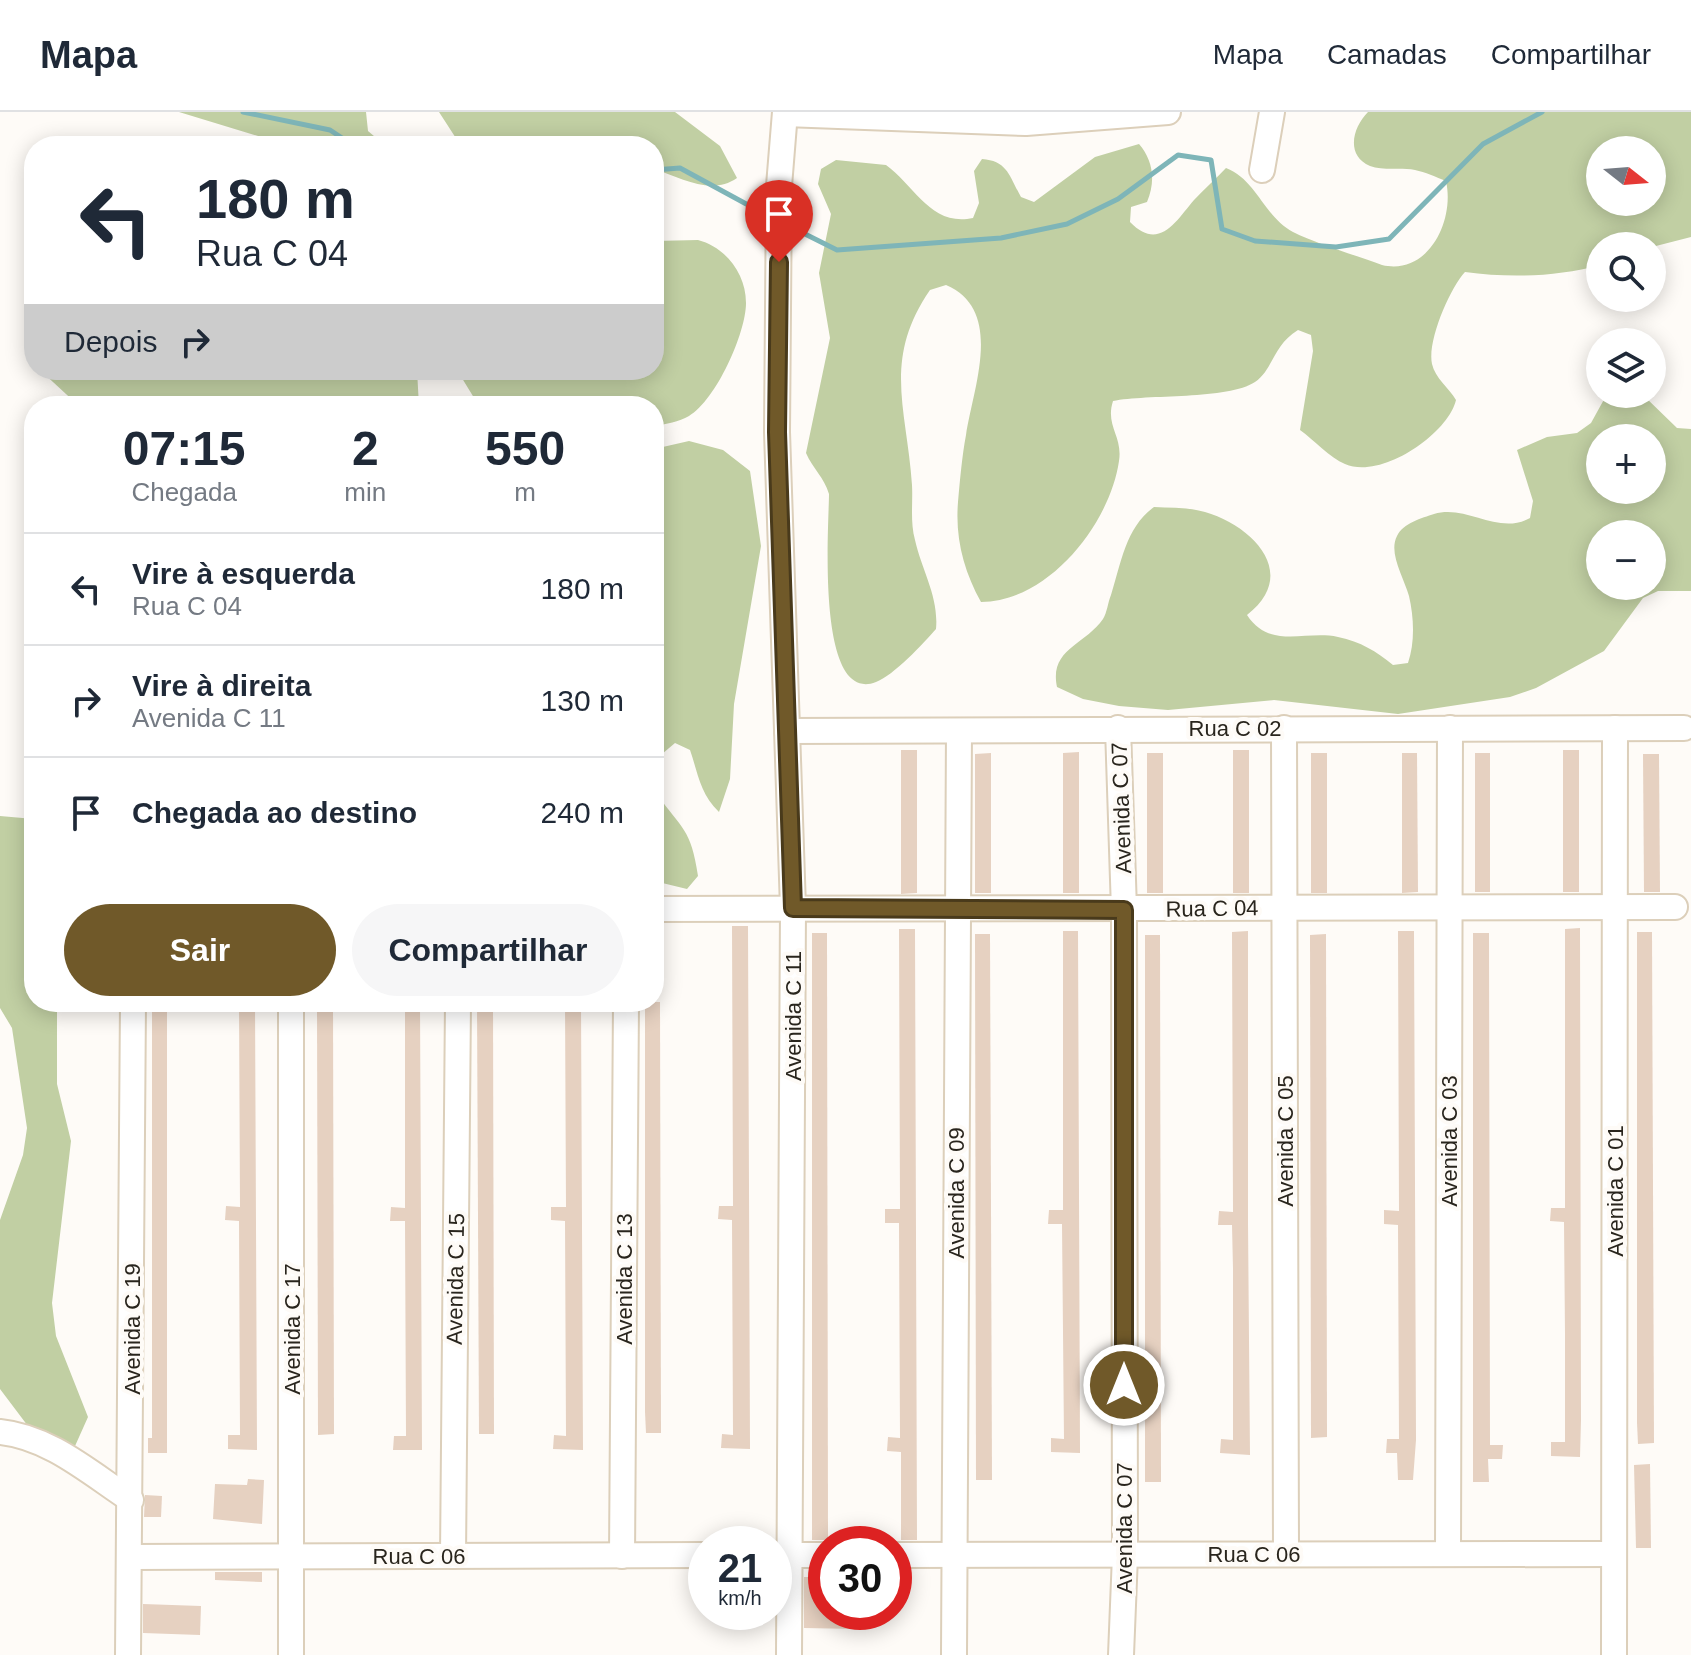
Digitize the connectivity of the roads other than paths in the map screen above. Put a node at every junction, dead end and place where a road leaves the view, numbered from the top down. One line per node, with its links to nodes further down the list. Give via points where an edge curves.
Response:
1 (1168, 112): 3 (street, via 1026,123)
2 (1272, 112): 4 (street)
3 (785, 113): 10 (street, Avenida C 11, via 779,186 777,432)
4 (1262, 170)
5 (1118, 728): 6 (street, Rua C 02); 11 (street, Rua C 02); 19 (street, Avenida C 07)
6 (1284, 728): 7 (street, Rua C 02); 12 (street, Avenida C 05)
7 (1450, 728): 8 (street, Rua C 02); 14 (street, Avenida C 03)
8 (1615, 728): 9 (street, Rua C 02); 15 (street, Avenida C 01)
9 (1684, 728)
10 (787, 731): 11 (street, Rua C 02); 17 (street, Avenida C 11)
11 (959, 731): 13 (street, Avenida C 09)
12 (1284, 906): 14 (street, Rua C 04); 19 (street, Rua C 04); 27 (street, Avenida C 05)
13 (958, 907): 17 (street, Rua C 04); 19 (street, Rua C 04); 32 (street, Avenida C 09)
14 (1449, 907): 15 (street, Rua C 04); 28 (street, Avenida C 03)
15 (1616, 907): 16 (street, Rua C 04); 29 (street, Avenida C 01)
16 (1675, 907)
17 (793, 908): 18 (street, Rua C 04); 26 (street, Avenida C 11)
18 (664, 909)
19 (1124, 910): 33 (street, Avenida C 07)
20 (133, 1012): 25 (street, Avenida C 19)
21 (291, 1012): 34 (street, Avenida C 17)
22 (458, 1012): 35 (street, Avenida C 15)
23 (626, 1012): 36 (street, Avenida C 13)
24 (0, 1432): 25 (street, via 55,1449)
25 (131, 1500): 37 (street, Avenida C 19)
26 (783, 1526)
27 (1286, 1554): 28 (street, Rua C 06); 33 (street, Rua C 06)
28 (1448, 1554): 29 (street, Rua C 06)
29 (1614, 1554): 44 (street, Avenida C 01)
30 (688, 1555): 36 (street, Rua C 06)
31 (912, 1555): 32 (street, Rua C 06)
32 (955, 1555): 33 (street, Rua C 06); 42 (street, Avenida C 09)
33 (1125, 1555): 43 (street, Avenida C 07)
34 (293, 1556): 35 (street, Rua C 06); 37 (street, Rua C 06); 40 (street, Avenida C 17)
35 (453, 1556): 36 (street, Rua C 06)
36 (622, 1556)
37 (131, 1557): 39 (street, Avenida C 19)
38 (788, 1630): 41 (street, Avenida C 11)
39 (128, 1655)
40 (291, 1655)
41 (789, 1655)
42 (954, 1655)
43 (1121, 1655)
44 (1614, 1655)

